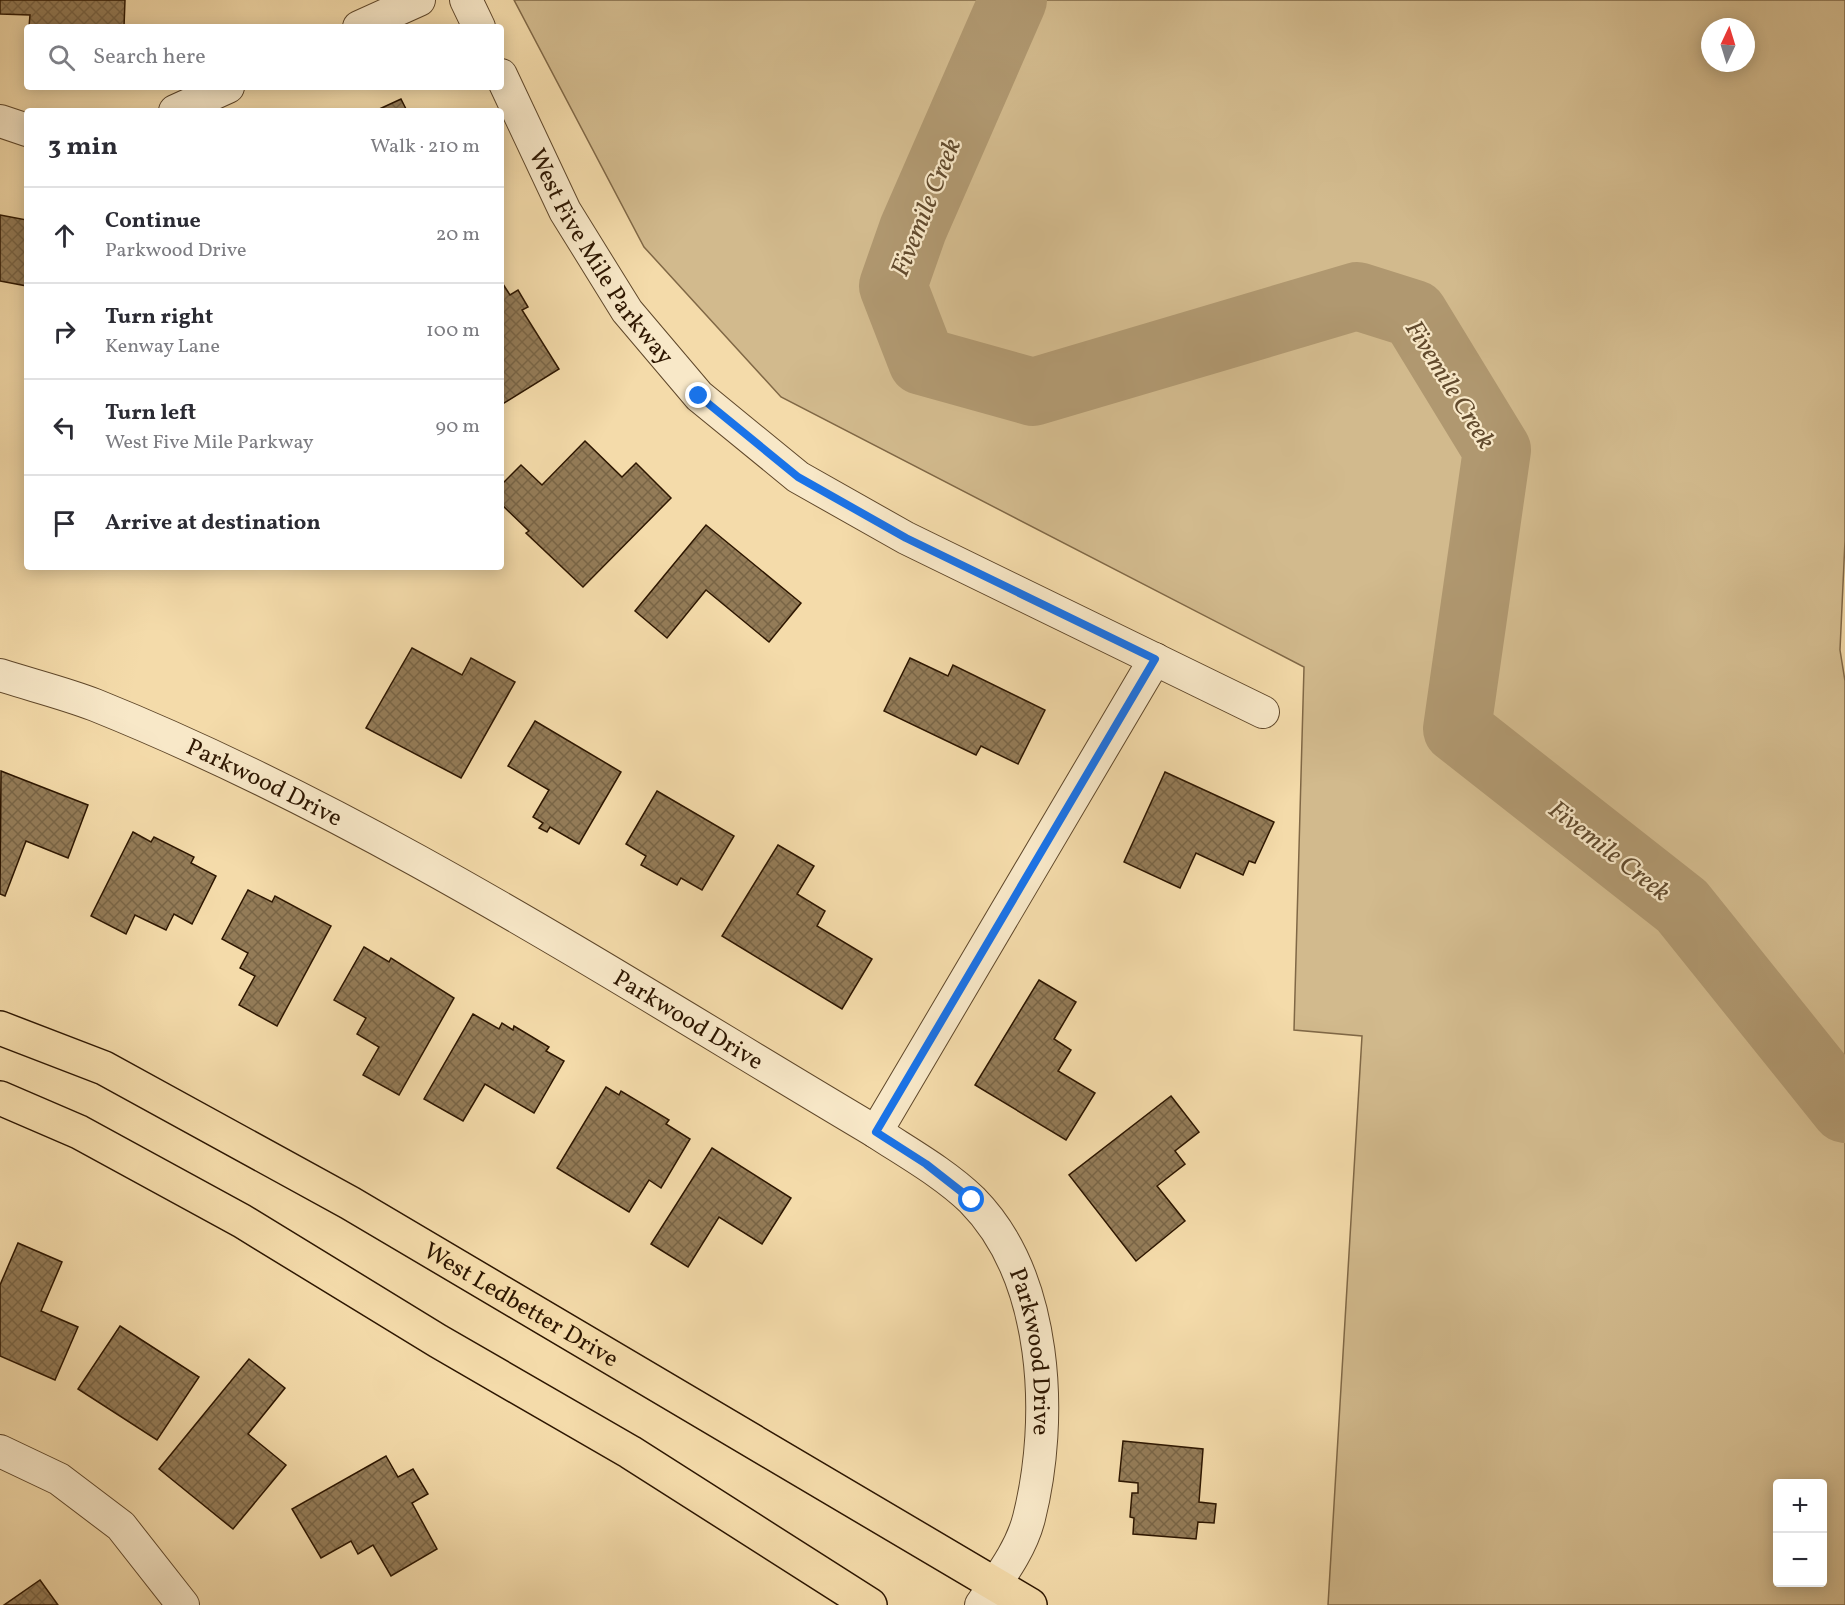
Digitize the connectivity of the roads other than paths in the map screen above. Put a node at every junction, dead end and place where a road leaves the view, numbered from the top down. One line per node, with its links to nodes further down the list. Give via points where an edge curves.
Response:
1 (419, 0): 3 (street)
2 (466, 0): 4 (street)
3 (366, 24)
4 (478, 24)
5 (504, 81): 10 (street, West Five Mile Parkway, via 565,211 627,311 699,396 798,477 906,538)
6 (221, 90): 7 (street)
7 (182, 108)
8 (0, 121): 9 (street)
9 (24, 129)
10 (1155, 659): 12 (street, West Five Mile Parkway); 15 (street)
11 (0, 675): 15 (street, Parkwood Drive, via 93,704 234,766 400,849)
12 (1263, 712)
13 (0, 1028): 17 (main road, West Ledbetter Drive, via 104,1068 340,1198)
14 (0, 1098): 19 (main road, via 79,1132 242,1221 630,1452)
15 (876, 1132): 17 (street, Parkwood Drive, via 972,1200 1012,1254 1032,1311 1042,1378 1039,1448 1029,1518 1015,1552)
16 (0, 1451): 18 (street, via 58,1479 121,1526)
17 (988, 1594): 20 (main road, West Ledbetter Drive)
18 (183, 1605)
19 (870, 1605)
20 (1030, 1605)

